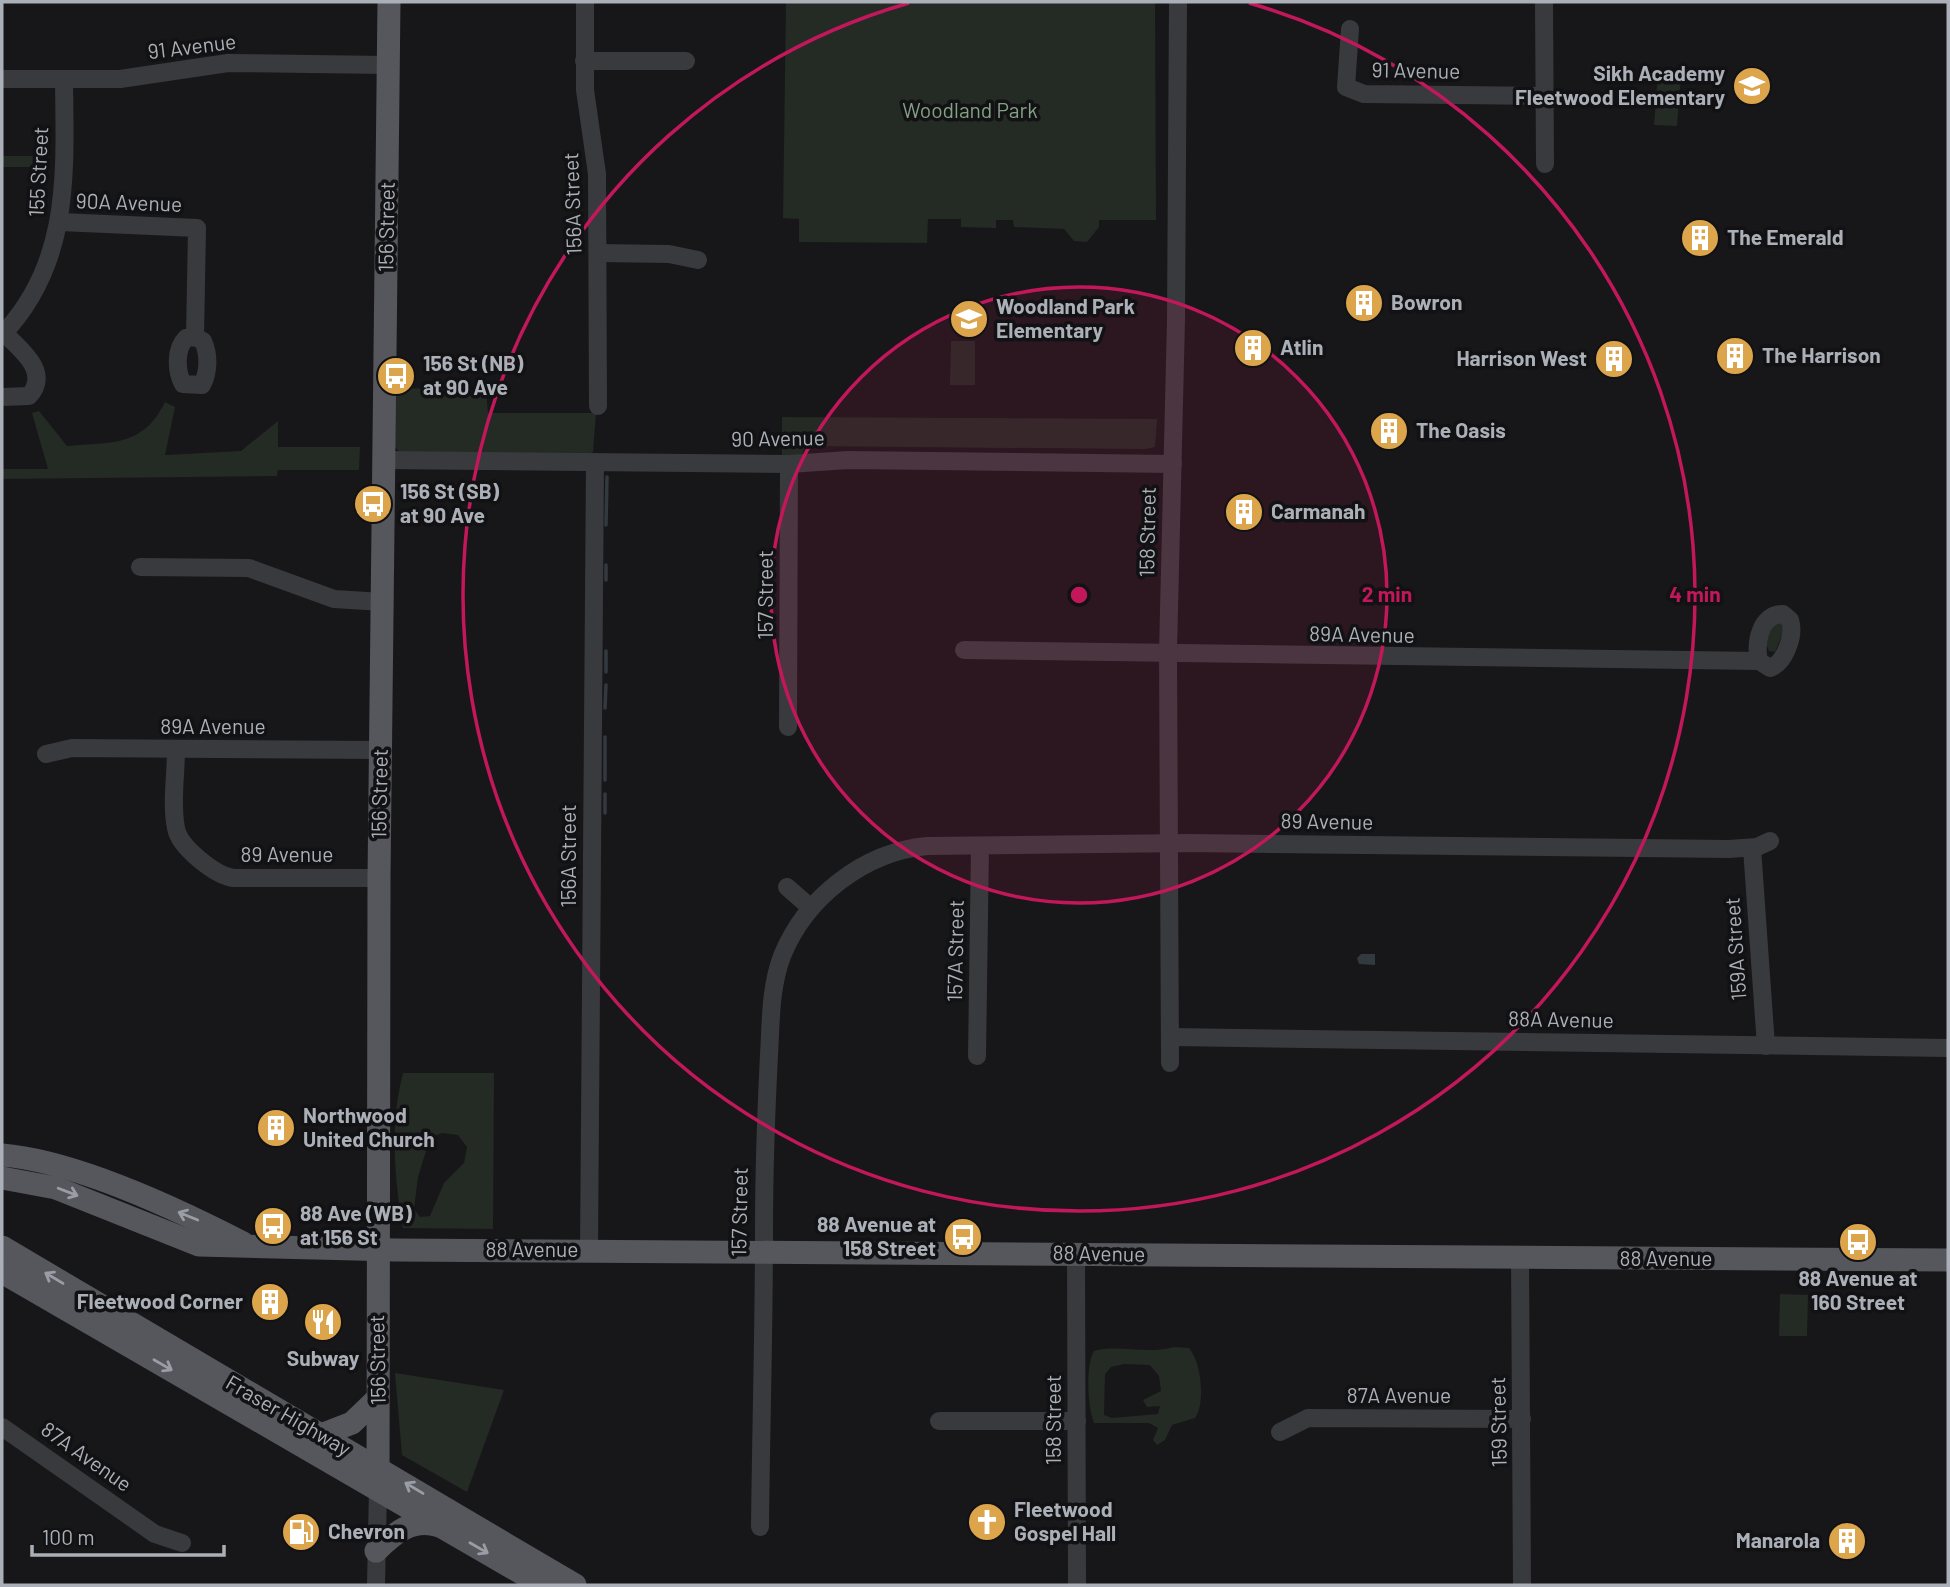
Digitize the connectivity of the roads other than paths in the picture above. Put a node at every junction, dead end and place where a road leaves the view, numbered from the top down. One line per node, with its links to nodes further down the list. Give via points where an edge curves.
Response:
1 (389, 2): 8 (main road, 156 Street)
2 (585, 2): 6 (street, 156A Street)
3 (1178, 2): 23 (street, 158 Street)
4 (1544, 2): 11 (street)
5 (1350, 29): 11 (street, 91 Avenue, via 1346,87 1354,91)
6 (584, 61): 7 (street); 14 (street, 156A Street, via 596,162)
7 (686, 61)
8 (388, 65): 10 (street, 91 Avenue, via 228,63 148,76); 20 (main road, 156 Street)
9 (2, 79): 10 (street, 91 Avenue)
10 (64, 80): 13 (street, 155 Street)
11 (1544, 96): 12 (street)
12 (1545, 164)
13 (60, 222): 16 (street, 155 Street, via 44,273); 17 (street, 90A Avenue, via 197,228)
14 (598, 253): 15 (street, via 669,254); 19 (street, 156A Street)
15 (698, 260)
16 (3, 334): 18 (street, via 33,362 36,382 26,397)
17 (195, 337)
18 (2, 397)
19 (598, 406)
20 (385, 460): 21 (street, 90 Avenue); 25 (main road, 156 Street)
21 (595, 462): 22 (street, 90 Avenue); 51 (street, 156A Street)
22 (789, 464): 23 (street, 90 Avenue, via 848,460); 29 (street, 157 Street)
23 (1173, 464): 27 (street, 158 Street)
24 (140, 567): 25 (street, via 249,568 334,599)
25 (383, 603): 31 (main road, 156 Street)
26 (964, 650): 27 (street, 89A Avenue)
27 (1168, 652): 28 (street, 89A Avenue); 34 (street, 158 Street)
28 (1759, 661)
29 (788, 727)
30 (176, 750): 31 (street, 89A Avenue); 32 (street, 89A Avenue, via 72,748); 38 (street, 89 Avenue, via 176,830 218,874 233,878)
31 (380, 751): 38 (main road, 156 Street)
32 (46, 754)
33 (1770, 841): 36 (street, 89 Avenue)
34 (1170, 844): 35 (street, 89 Avenue); 36 (street, 89 Avenue); 41 (street, 158 Street)
35 (980, 846): 37 (street, 89 Avenue, via 913,848); 44 (street, 157A Street)
36 (1752, 848): 42 (street, 159A Street)
37 (883, 857): 40 (street, 157 Street, via 845,877)
38 (379, 878): 50 (main road, 156 Street)
39 (787, 887): 40 (street)
40 (811, 908): 52 (street, 157 Street, via 783,955 772,995)
41 (1172, 1037): 42 (street, 88A Avenue); 45 (street, 158 Street)
42 (1766, 1046): 43 (street, 88A Avenue)
43 (1948, 1048)
44 (977, 1056)
45 (1170, 1063)
46 (2, 1155): 48 (main road, 88 Avenue, one-way to 46, via 77,1171)
47 (2, 1178): 48 (main road, 88 Avenue, one-way to 48, via 56,1188 199,1245)
48 (249, 1246): 50 (main road, 88 Avenue)
49 (2, 1247): 63 (main road, Fraser Highway, one-way to 49)
50 (377, 1249): 51 (main road, 88 Avenue); 57 (main road, 156 Street)
51 (589, 1250): 52 (main road, 88 Avenue)
52 (763, 1252): 53 (main road, 88 Avenue); 66 (street, 157 Street)
53 (1076, 1254): 54 (main road, 88 Avenue); 60 (street, 158 Street)
54 (1520, 1258): 55 (main road, 88 Avenue); 58 (street, 159 Street)
55 (1948, 1260)
56 (2, 1272): 64 (main road, Fraser Highway, one-way to 64)
57 (378, 1398): 63 (main road, via 352,1423); 64 (main road, 156 Street)
58 (1522, 1419): 62 (street, 87A Avenue, via 1308,1418); 73 (street, 159 Street)
59 (939, 1421): 60 (street)
60 (1076, 1421): 72 (street, 158 Street)
61 (2, 1427): 67 (street, 87A Avenue, via 155,1534)
62 (1280, 1432)
63 (321, 1435): 64 (main road, Fraser Highway)
64 (378, 1478): 65 (main road, Fraser Highway); 68 (street, 156 Street); 71 (main road, Fraser Highway, one-way to 64)
65 (442, 1527): 68 (main road, via 410,1525); 70 (main road, Fraser Highway, one-way to 70)
66 (760, 1527)
67 (181, 1543)
68 (376, 1551): 69 (street, 156 Street)
69 (376, 1585)
70 (542, 1585)
71 (575, 1585)
72 (1077, 1585)
73 (1522, 1585)

